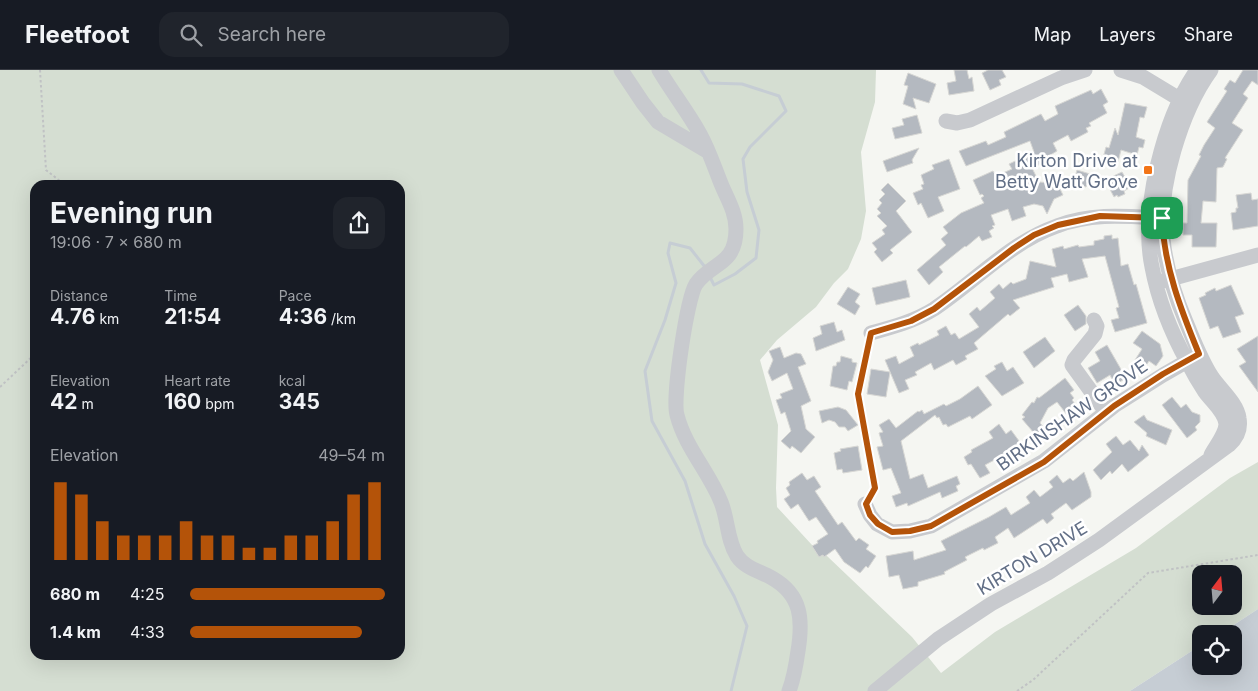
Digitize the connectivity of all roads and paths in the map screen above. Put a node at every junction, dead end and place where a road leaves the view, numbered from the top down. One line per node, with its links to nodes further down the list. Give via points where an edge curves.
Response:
1 (40, 70): 11 (path, via 46,170)
2 (621, 70): 10 (street, via 658,122)
3 (659, 70): 10 (street)
4 (1085, 70): 9 (street, via 970,120)
5 (1121, 70): 8 (street, via 1143,77)
6 (1197, 70): 8 (street, KIRTON DRIVE)
7 (1211, 70): 8 (street, KIRTON DRIVE)
8 (1184, 102): 12 (street, KIRTON DRIVE)
9 (946, 121)
10 (707, 151): 24 (street, via 732,208 736,227 734,244 724,262 695,286 690,298 675,398 676,412 690,448 721,500 732,546 739,559 784,587 797,606 801,621)
11 (59, 180)
12 (1156, 218): 14 (street, KIRTON DRIVE); 15 (street, KIRTON DRIVE, via 1150,257); 17 (street, via 1100,216 1058,225 1014,248 934,309 911,321)
13 (1258, 255): 14 (street)
14 (1172, 278): 15 (street); 18 (street, KIRTON DRIVE)
15 (1156, 282): 18 (street, KIRTON DRIVE, via 1172,330)
16 (1094, 320): 21 (street, via 1098,326 1096,334 1072,365)
17 (871, 333): 22 (path, via 858,394 875,488)
18 (1193, 358): 21 (street, BIRKINSHAW GROVE); 26 (street, KIRTON DRIVE, via 1237,410 1240,418 1236,438 1099,540 938,639)
19 (30, 359): 20 (path)
20 (0, 387)
21 (1106, 412): 22 (street, BIRKINSHAW GROVE, via 1044,462 931,526 892,532 874,520)
22 (866, 504)
23 (1258, 555): 27 (path, via 1148,573 1033,680)
24 (795, 684): 25 (street)
25 (789, 691)
26 (875, 691)
27 (1017, 691)

